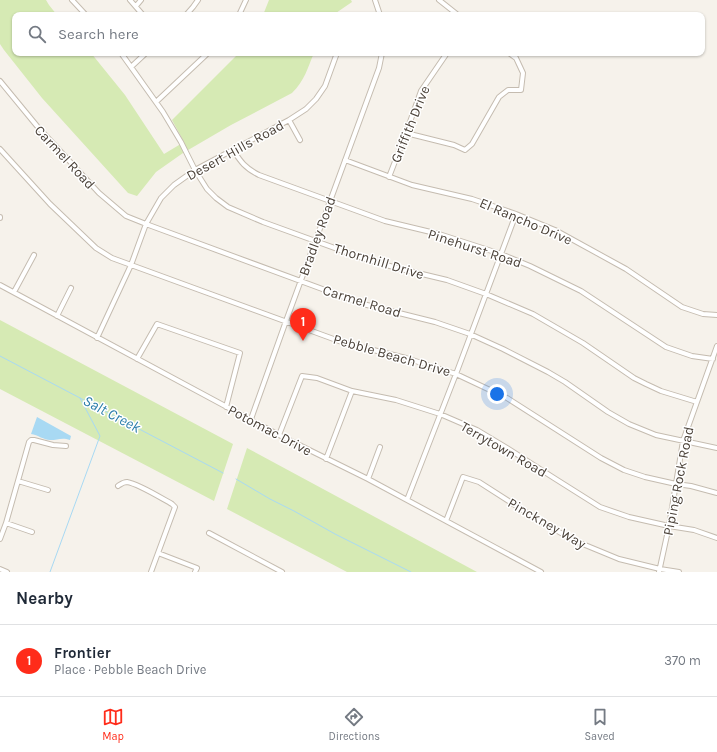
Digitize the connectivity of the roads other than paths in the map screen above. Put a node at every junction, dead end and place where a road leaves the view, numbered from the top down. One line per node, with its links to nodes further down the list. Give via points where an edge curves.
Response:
1 (72, 0): 9 (street)
2 (130, 0): 8 (street)
3 (141, 0): 8 (street)
4 (198, 0): 11 (street)
5 (246, 0): 12 (street)
6 (375, 0): 13 (street)
7 (439, 0): 14 (street)
8 (136, 6): 10 (street)
9 (83, 12)
10 (141, 12)
11 (189, 12)
12 (240, 12)
13 (378, 12)
14 (454, 12)
15 (123, 56): 22 (street, Thornhill Drive)
16 (143, 56): 22 (street)
17 (205, 56): 24 (street)
18 (336, 56): 25 (street, Desert Hills Road, via 325,86 316,99)
19 (381, 56): 30 (street, Bradley Road)
20 (445, 56): 26 (street, Griffith Drive, via 421,91)
21 (513, 56): 26 (street, via 522,73 520,90 508,90 499,97 472,144 465,150)
22 (131, 67): 24 (street, Thornhill Drive)
23 (0, 81): 35 (street, Carmel Road, via 37,126 99,193 126,216)
24 (156, 102): 31 (street, Thornhill Drive)
25 (289, 120): 27 (street); 29 (street, Desert Hills Road)
26 (406, 133): 32 (street, Griffith Drive)
27 (300, 140)
28 (0, 149): 39 (street, Pebble Beach Drive, via 50,204 96,248 112,258)
29 (233, 150): 31 (street, Desert Hills Road); 33 (street, Pinehurst Road, via 244,166 251,171)
30 (345, 160): 32 (street, El Rancho Drive); 33 (street, Bradley Road)
31 (195, 170): 35 (street, Desert Hills Road, via 161,198); 36 (street, Thornhill Drive, via 207,189 228,207)
32 (389, 177): 34 (street, El Rancho Drive, via 472,199)
33 (330, 200): 36 (street, Bradley Road); 37 (street, Pinehurst Road, via 385,221 439,234)
34 (516, 214): 37 (street); 45 (street, El Rancho Drive, via 555,230 626,269 682,307 703,314)
35 (146, 224): 39 (street, Desert Hills Road); 40 (street, Carmel Road)
36 (316, 241): 40 (street, Bradley Road); 44 (street, Thornhill Drive, via 365,259 446,280)
37 (501, 254): 44 (street); 52 (street, Pinehurst Road, via 581,291 666,347 692,356)
38 (34, 255): 43 (street)
39 (131, 265): 47 (street, Pebble Beach Drive); 49 (street, Desert Hills Road)
40 (300, 281): 47 (street, Bradley Road); 48 (street, Carmel Road, via 363,304 435,322)
41 (0, 285): 43 (street, Potomac Drive)
42 (71, 288): 46 (street)
43 (14, 292): 46 (street, Potomac Drive)
44 (486, 294): 48 (street); 55 (street, Thornhill Drive, via 539,318 584,343 634,378 664,392)
45 (717, 315)
46 (57, 316): 49 (street, Potomac Drive)
47 (286, 321): 53 (street, Pebble Beach Drive, via 339,341); 58 (street, Bradley Road)
48 (470, 334): 53 (street); 60 (street, Carmel Road, via 503,348 566,382 629,424 656,435)
49 (97, 338): 51 (street, Potomac Drive)
50 (717, 346): 52 (street, Piping Rock Road)
51 (138, 359): 56 (street, Potomac Drive); 56 (street, via 157,324 240,353)
52 (713, 359): 55 (street, Piping Rock Road)
53 (456, 374): 57 (street); 67 (street, Pebble Beach Drive, via 507,398 624,470)
54 (352, 391): 57 (street, Terrytown Road, via 396,400); 59 (street, Terrytown Road, via 317,378 302,376); 64 (street)
55 (697, 402): 60 (street, Piping Rock Road)
56 (226, 407): 58 (street, Potomac Drive)
57 (440, 414): 71 (street); 74 (street, Terrytown Road, via 483,434 600,506 628,517)
58 (251, 420): 59 (street, Potomac Drive)
59 (279, 435): 64 (street, Potomac Drive)
60 (683, 441): 63 (street, Carmel Road); 67 (street, Piping Rock Road)
61 (66, 446): 66 (street, via 31,440)
62 (380, 447): 65 (street)
63 (717, 448)
64 (326, 459): 65 (street, Potomac Drive)
65 (368, 479): 71 (street, Potomac Drive)
66 (18, 481): 69 (street); 73 (street)
67 (676, 484): 70 (street, Pebble Beach Drive); 74 (street, Piping Rock Road)
68 (118, 486): 79 (street, via 127,482 175,507)
69 (48, 490)
70 (717, 493)
71 (407, 500): 72 (street, Potomac Drive)
72 (446, 521): 83 (street, Pinckney Way, via 463,477 479,482 573,540); 87 (street, Potomac Drive)
73 (6, 523): 75 (street); 78 (street)
74 (670, 526): 77 (street, Terrytown Road, via 694,530); 83 (street, Piping Rock Road)
75 (32, 532)
76 (209, 533): 82 (street)
77 (717, 538)
78 (0, 539)
79 (158, 554): 81 (street); 85 (street)
80 (0, 569): 84 (street)
81 (196, 570)
82 (273, 570): 86 (street)
83 (659, 570): 88 (street, Pinckney Way)
84 (7, 572)
85 (151, 572)
86 (282, 572)
87 (541, 572)
88 (679, 572)

